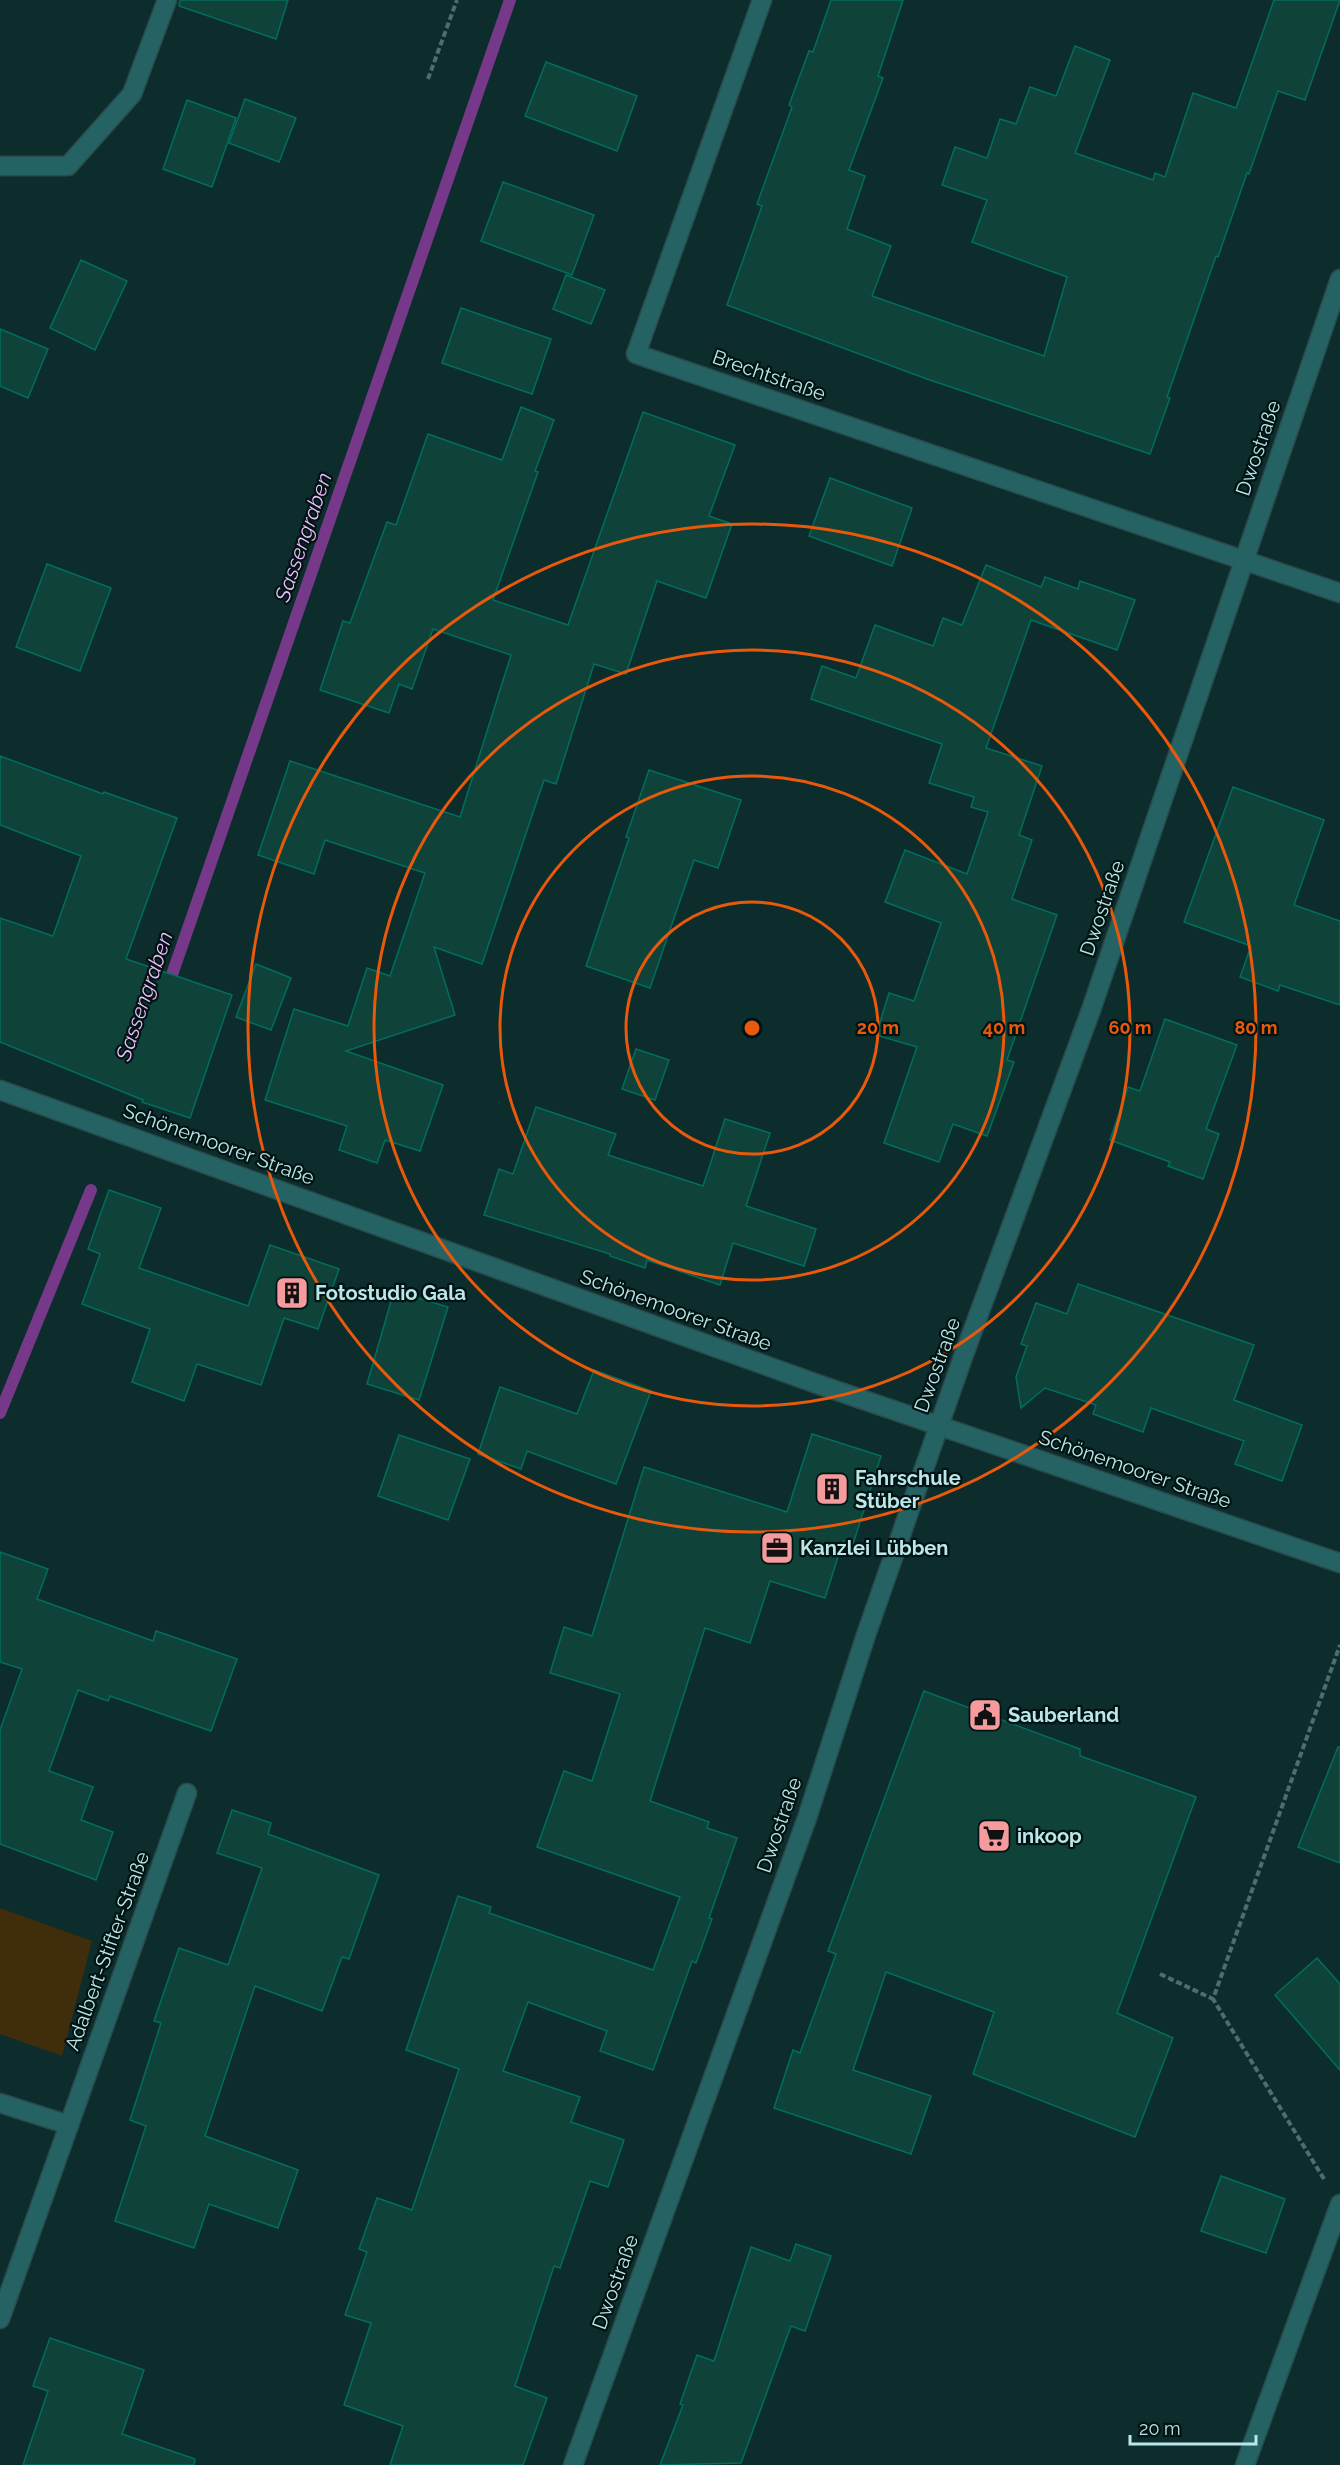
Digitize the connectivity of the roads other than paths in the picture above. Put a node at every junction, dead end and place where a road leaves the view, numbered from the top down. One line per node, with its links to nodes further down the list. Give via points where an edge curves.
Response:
1 (167, 0): 3 (street, via 132,94 68,166)
2 (762, 0): 5 (street, Brechtstraße, via 636,354)
3 (0, 166)
4 (1340, 279): 5 (street, Dwostraße)
5 (1244, 560): 6 (street); 8 (street, Dwostraße, via 1091,1010)
6 (1340, 593)
7 (0, 1090): 8 (street, Schönemoorer Straße, via 573,1298)
8 (939, 1425): 9 (street, Schönemoorer Straße); 15 (street, Dwostraße, via 807,1818)
9 (1340, 1563)
10 (187, 1793): 12 (street, Adalbert-Stifter-Straße)
11 (0, 2103): 12 (street)
12 (69, 2125): 14 (street, Adalbert-Stifter-Straße)
13 (1340, 2204): 16 (street)
14 (0, 2319)
15 (573, 2465)
16 (1245, 2465)

